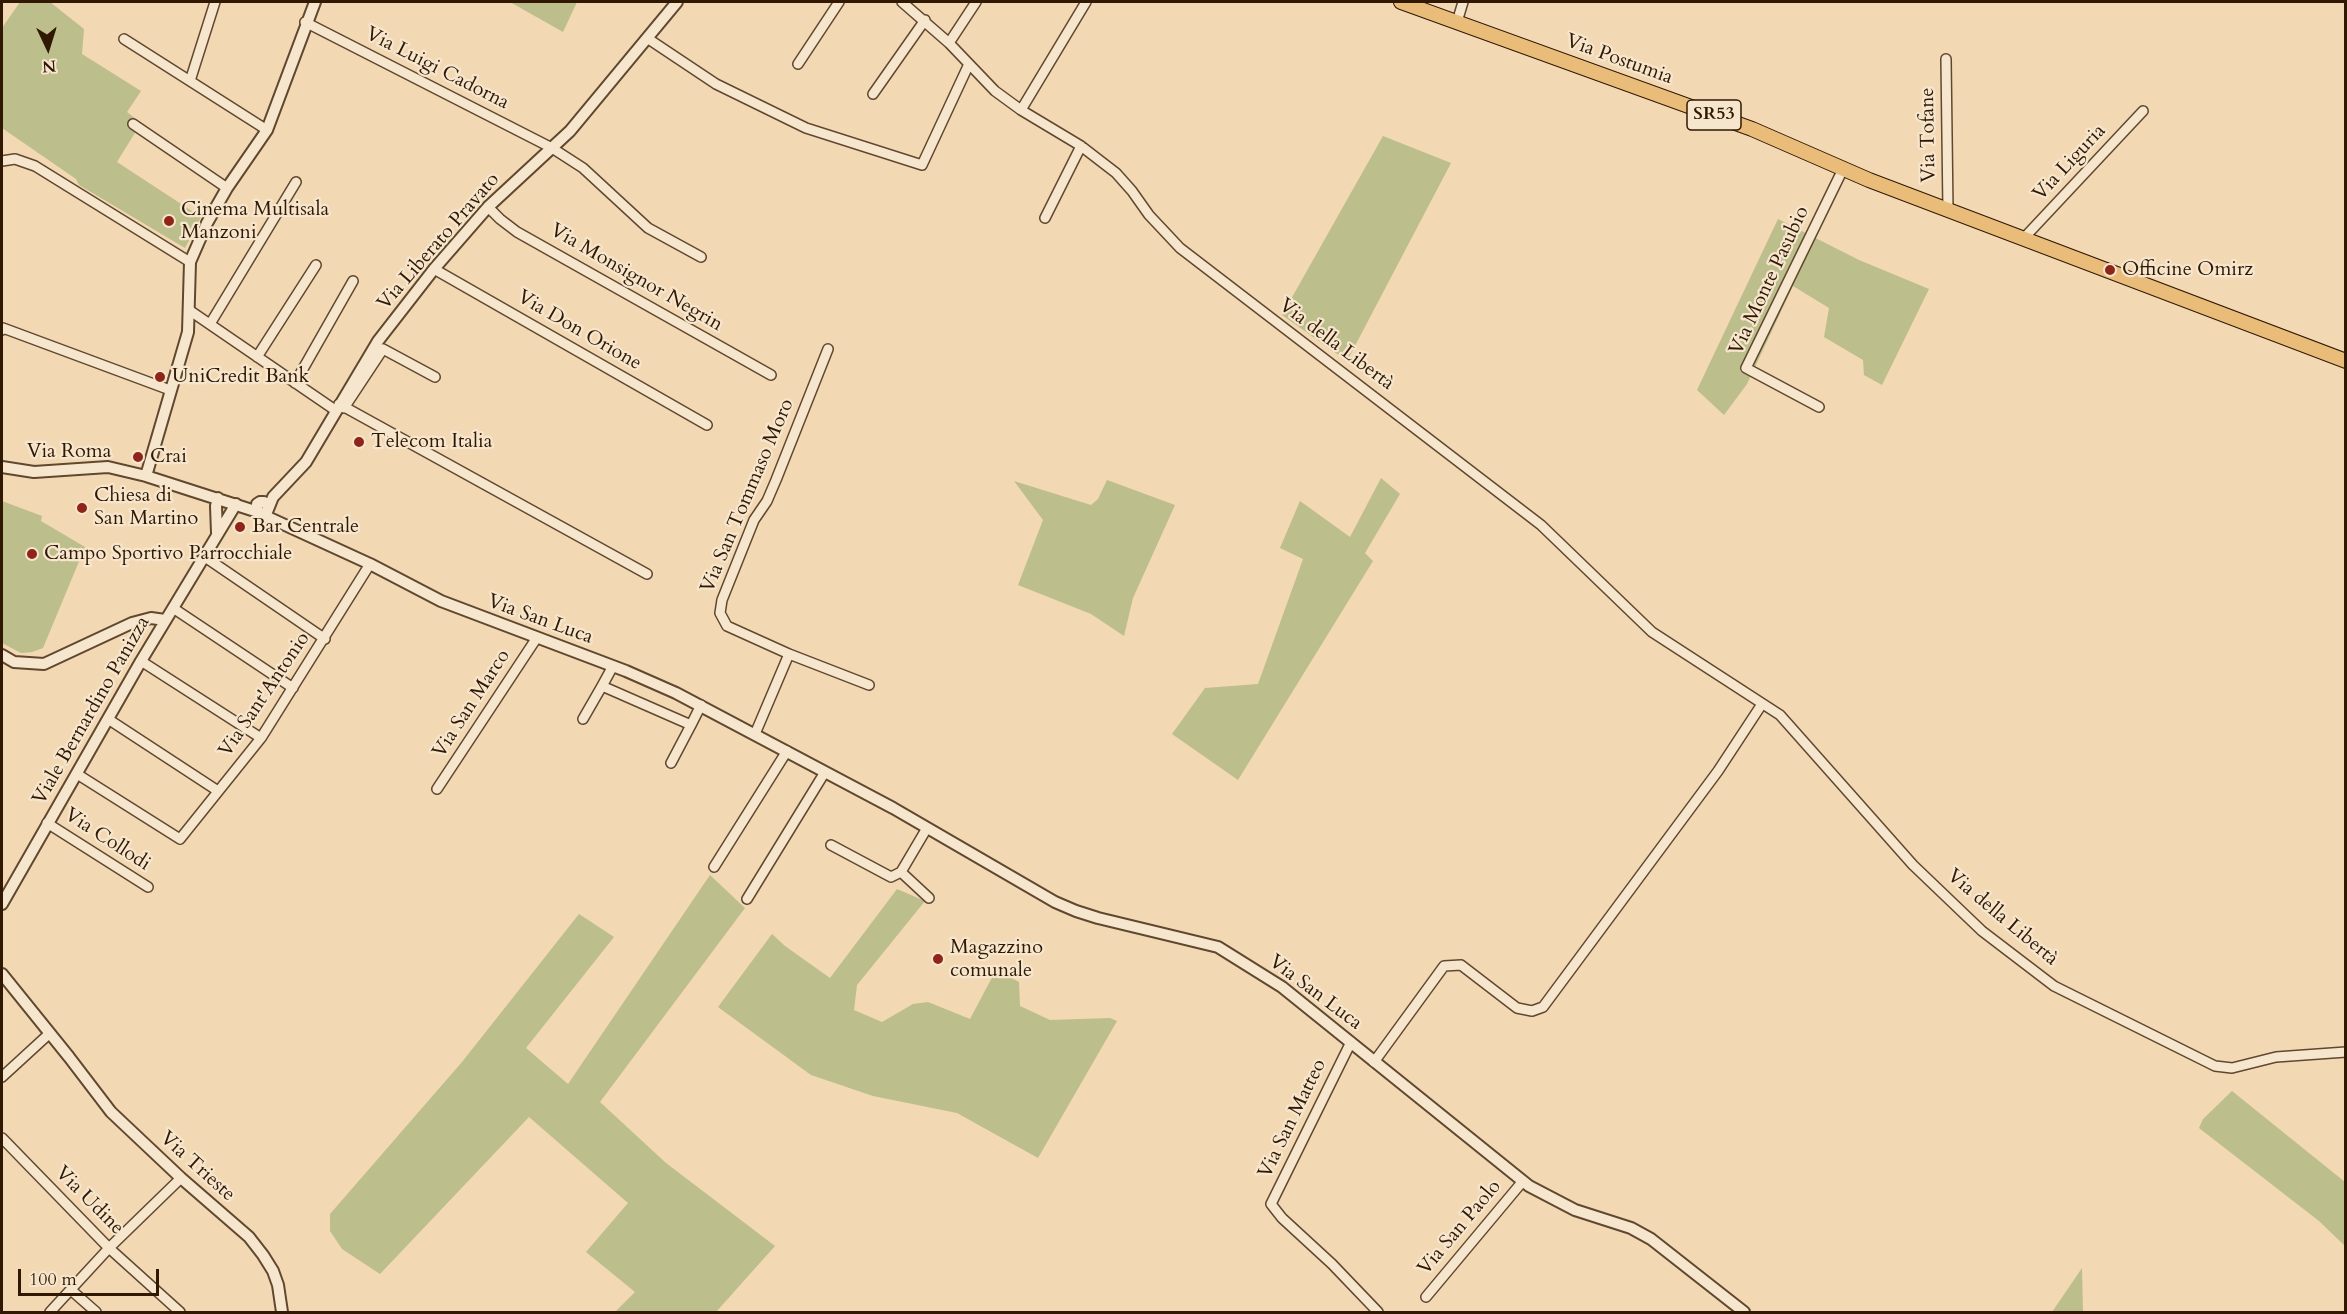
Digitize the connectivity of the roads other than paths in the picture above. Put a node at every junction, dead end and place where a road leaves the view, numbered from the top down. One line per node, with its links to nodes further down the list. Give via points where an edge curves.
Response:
1 (215, 2): 20 (street)
2 (315, 2): 12 (street)
3 (677, 2): 14 (street, Via Liberato Pravato)
4 (839, 2): 18 (street)
5 (902, 2): 11 (street, Via della Libertà)
6 (976, 2): 16 (street)
7 (1086, 2): 22 (street)
8 (1401, 2): 10 (main road, Via Postumia / SR53)
9 (1463, 2): 13 (street)
10 (1423, 5): 13 (main road, Via Postumia / SR53)
11 (925, 20): 16 (street, Via della Libertà); 21 (street)
12 (306, 22): 25 (street); 27 (street, Via Luigi Cadorna)
13 (1457, 22): 29 (main road, Via Postumia / SR53, via 1752,129)
14 (647, 38): 19 (street, via 716,84 806,128 922,165); 27 (street, Via Liberato Pravato)
15 (124, 39): 20 (street)
16 (949, 43): 19 (street, Via della Libertà)
17 (1946, 59): 33 (street, Via Tofane)
18 (798, 64)
19 (969, 64): 22 (street, Via della Libertà)
20 (190, 81): 25 (street)
21 (873, 94)
22 (1021, 110): 26 (street, Via della Libertà)
23 (2143, 111): 35 (street, Via Liguria)
24 (133, 124): 31 (street)
25 (267, 130): 31 (street)
26 (1081, 146): 34 (street); 74 (street, Via della Libertà, via 1116,173 1180,248 1541,525 1652,632)
27 (552, 148): 32 (street, Via Liberato Pravato); 36 (street, Via Luigi Cadorna, via 583,168 648,228)
28 (2, 161): 37 (street, via 15,159 35,166)
29 (1843, 169): 33 (main road, Via Postumia / SR53); 52 (street, Via Monte Pasubio, via 1746,368)
30 (296, 182): 42 (street)
31 (227, 188): 37 (street)
32 (488, 207): 39 (street, Via Liberato Pravato); 47 (street, Via Monsignor Negrin, via 517,231)
33 (1948, 211): 35 (main road, Via Postumia / SR53)
34 (1045, 218)
35 (2023, 239): 46 (main road, SR53)
36 (701, 257)
37 (190, 262): 41 (street)
38 (316, 265): 45 (street)
39 (434, 269): 51 (street, Via Liberato Pravato, via 378,341); 53 (street, Via Don Orione)
40 (353, 281): 49 (street)
41 (189, 310): 42 (street); 50 (street, via 188,332)
42 (210, 324): 45 (street)
43 (2, 330): 50 (street)
44 (828, 350): 67 (street, Via San Tommaso Moro, via 767,501 754,520 720,613 727,626 742,635)
45 (257, 357): 49 (street)
46 (2346, 361)
47 (771, 375)
48 (435, 377): 51 (street, via 382,349)
49 (295, 383): 51 (street)
50 (170, 390): 55 (street)
51 (340, 407): 58 (street, Via Liberato Pravato, via 306,462); 62 (street)
52 (1819, 407)
53 (707, 425)
54 (2, 467): 55 (street, Via Roma, via 34,472 108,467)
55 (146, 476): 56 (street, Via Roma)
56 (218, 498): 57 (street, Via Roma); 59 (street, Viale Bernardino Panizza)
57 (237, 504): 58 (street, Via Roma); 59 (street, Viale Bernardino Panizza)
58 (262, 507): 61 (street, Via San Luca, via 281,522)
59 (216, 537): 60 (street, Viale Bernardino Panizza)
60 (205, 557): 63 (street, Viale Bernardino Panizza); 65 (street)
61 (370, 564): 65 (street, Via Sant'Antonio); 66 (street, Via San Luca, via 441,602)
62 (647, 574)
63 (174, 608): 64 (street, Viale Bernardino Panizza); 73 (street)
64 (165, 620): 68 (street, via 151,618 132,624 45,663 14,662); 69 (street, Viale Bernardino Panizza)
65 (325, 639): 73 (street, Via Sant'Antonio)
66 (536, 639): 70 (street, Via San Luca); 85 (street, Via San Marco)
67 (789, 654): 71 (street, Via San Tommaso Moro); 79 (street)
68 (2, 655)
69 (141, 661): 76 (street, Viale Bernardino Panizza); 80 (street)
70 (613, 666): 72 (street); 75 (street, Via San Luca)
71 (869, 685)
72 (602, 686): 77 (street); 78 (street)
73 (293, 688): 80 (street, Via Sant'Antonio)
74 (1762, 704): 99 (street, Via della Libertà, via 1780,715 1913,865 1982,931 2054,986 2215,1066 2232,1068 2276,1057); 100 (street, via 1718,771 1543,1007 1532,1011 1517,1008 1461,964 1444,966)
75 (701, 705): 78 (street); 79 (street, Via San Luca)
76 (108, 719): 84 (street, Viale Bernardino Panizza); 86 (street)
77 (583, 719)
78 (692, 725): 82 (street)
79 (755, 734): 81 (street, Via San Luca)
80 (261, 738): 86 (street, Via Sant'Antonio)
81 (787, 751): 83 (street, Via San Luca); 90 (street)
82 (670, 763)
83 (825, 772): 88 (street, Via San Luca); 94 (street)
84 (77, 774): 86 (street, Via Sant'Antonio, via 180,839); 87 (street, Viale Bernardino Panizza)
85 (437, 789)
86 (218, 791)
87 (47, 823): 92 (street, Via Collodi); 95 (street, Viale Bernardino Panizza)
88 (927, 828): 91 (street); 98 (street, Via San Luca, via 1076,912 1218,947 1282,987)
89 (831, 845): 91 (street, via 891,877)
90 (714, 867)
91 (901, 872): 93 (street)
92 (147, 887)
93 (929, 898)
94 (747, 899)
95 (2, 903)
96 (2, 974): 97 (street)
97 (50, 1033): 101 (street); 103 (street, Via Trieste, via 111,1112)
98 (1351, 1042): 100 (street, Via San Luca); 112 (street, Via San Matteo, via 1271,1204)
99 (2346, 1052)
100 (1374, 1062): 104 (street, Via San Luca)
101 (2, 1077)
102 (2, 1138): 105 (street, Via Udine)
103 (181, 1178): 105 (street); 111 (street, Via Trieste, via 249,1237 263,1255 278,1285)
104 (1523, 1181): 107 (street, Via San Paolo); 113 (street, Via San Luca, via 1575,1210 1631,1228 1651,1239)
105 (109, 1248): 106 (street); 110 (street, Via Udine)
106 (71, 1290): 108 (street); 109 (street)
107 (1426, 1298)
108 (50, 1312)
109 (96, 1312)
110 (180, 1312)
111 (282, 1312)
112 (1378, 1312)
113 (1744, 1312)

